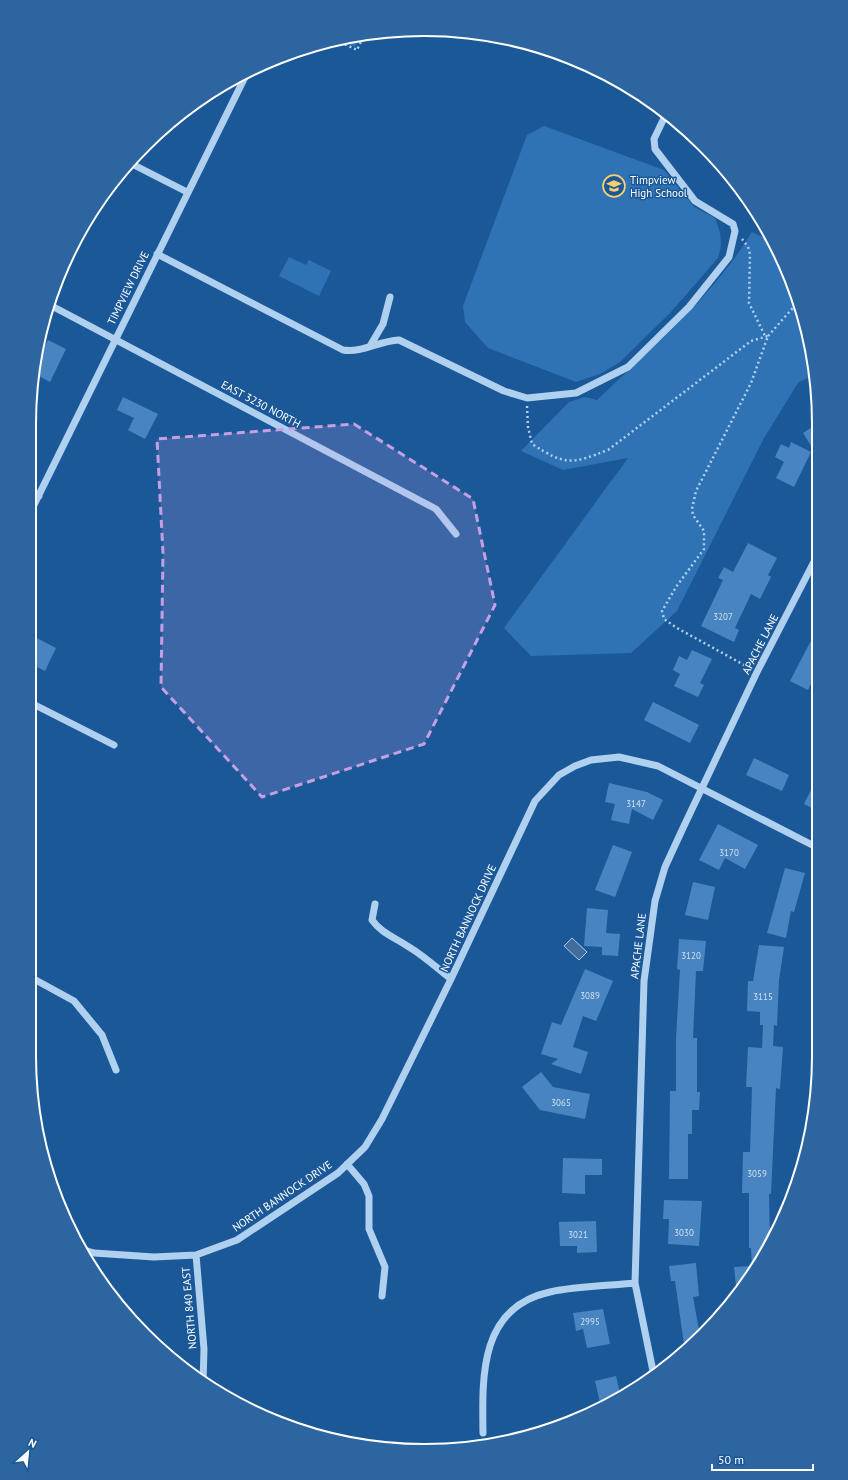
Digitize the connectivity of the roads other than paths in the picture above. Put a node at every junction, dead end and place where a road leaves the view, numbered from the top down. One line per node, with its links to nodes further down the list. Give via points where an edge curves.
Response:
1 (243, 81): 4 (street, TIMPVIEW DRIVE)
2 (664, 119): 9 (street, via 654,139 655,149 695,201 733,224 735,231 729,257 689,307 628,367 576,393 527,398 504,391 398,340)
3 (135, 165): 4 (street)
4 (187, 192): 5 (street, TIMPVIEW DRIVE)
5 (157, 254): 8 (street, TIMPVIEW DRIVE); 9 (street, via 343,350 354,352)
6 (390, 296): 9 (street, via 383,324)
7 (54, 307): 8 (street, EAST 3230 NORTH)
8 (115, 340): 11 (street, TIMPVIEW DRIVE); 13 (street, EAST 3230 NORTH, via 436,509)
9 (370, 346)
10 (36, 494): 11 (street)
11 (39, 496): 12 (street, TIMPVIEW DRIVE)
12 (36, 502)
13 (456, 534)
14 (812, 566): 17 (street, APACHE LANE)
15 (36, 706): 16 (street)
16 (114, 746)
17 (702, 787): 18 (street, NORTH BANNOCK DRIVE); 20 (street, NORTH BANNOCK DRIVE, via 658,766 620,757 591,760 559,775 535,801); 26 (street, APACHE LANE, via 666,867 655,901 648,945 644,981)
18 (812, 845)
19 (375, 904): 20 (street, via 372,920 376,926 410,947)
20 (451, 979): 23 (street, NORTH BANNOCK DRIVE, via 382,1119 365,1147)
21 (36, 980): 22 (street, via 74,1001 102,1035)
22 (116, 1070)
23 (347, 1164): 25 (street, NORTH BANNOCK DRIVE, via 338,1173 237,1240); 27 (street, via 364,1184 368,1196 369,1229 385,1267)
24 (89, 1251): 25 (street, NORTH BANNOCK DRIVE, via 142,1257)
25 (196, 1255): 29 (street, NORTH 840 EAST, via 204,1349)
26 (635, 1283): 28 (street, APACHE LANE); 30 (street, via 550,1292 528,1299 515,1307 497,1328 488,1350 482,1395)
27 (382, 1296)
28 (653, 1369)
29 (203, 1375)
30 (483, 1433)

